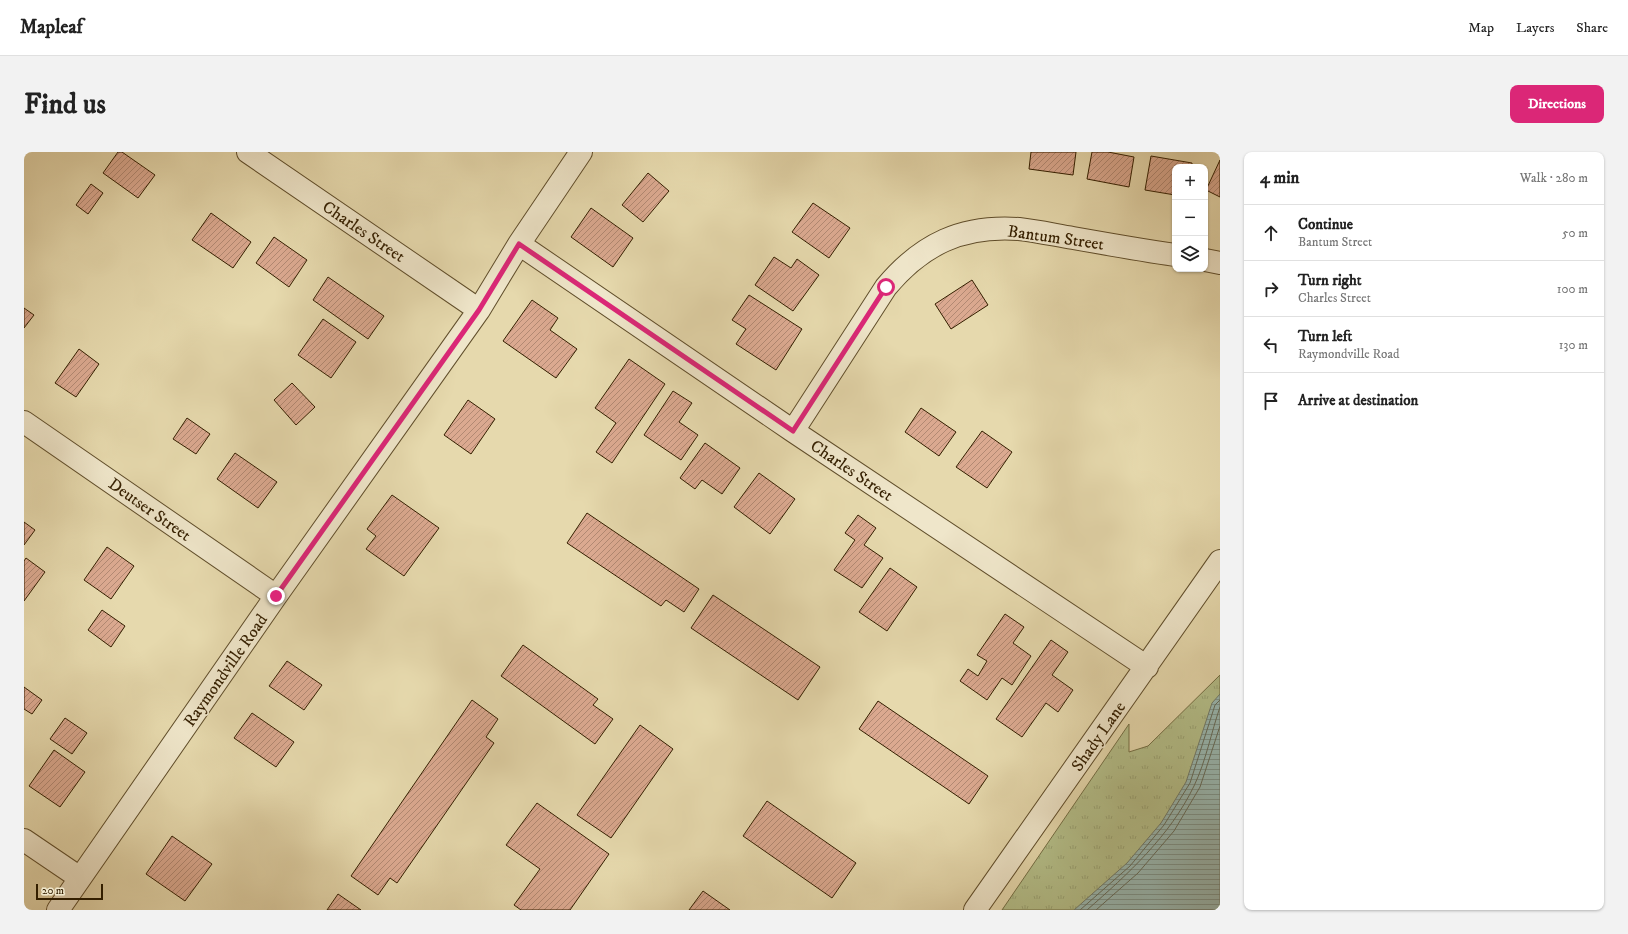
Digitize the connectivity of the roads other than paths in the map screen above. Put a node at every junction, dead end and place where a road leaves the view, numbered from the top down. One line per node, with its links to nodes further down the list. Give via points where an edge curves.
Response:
1 (248, 152): 7 (street, Charles Street)
2 (581, 152): 3 (street, Raymondville Road)
3 (519, 244): 7 (street, Raymondville Road); 9 (street, Charles Street)
4 (1172, 254): 9 (street, Bantum Street, via 1019,229 982,229 951,237 921,253 903,267 886,287)
5 (1208, 261): 6 (street)
6 (1220, 263)
7 (479, 310): 11 (street, Raymondville Road)
8 (24, 422): 11 (street, Deutser Street)
9 (793, 431): 12 (street, Charles Street)
10 (1220, 561): 12 (street, Shady Lane)
11 (276, 596): 14 (street, Raymondville Road)
12 (1147, 666): 16 (street, Shady Lane)
13 (24, 840): 14 (street)
14 (80, 878): 15 (street, Raymondville Road)
15 (58, 910)
16 (975, 910)

